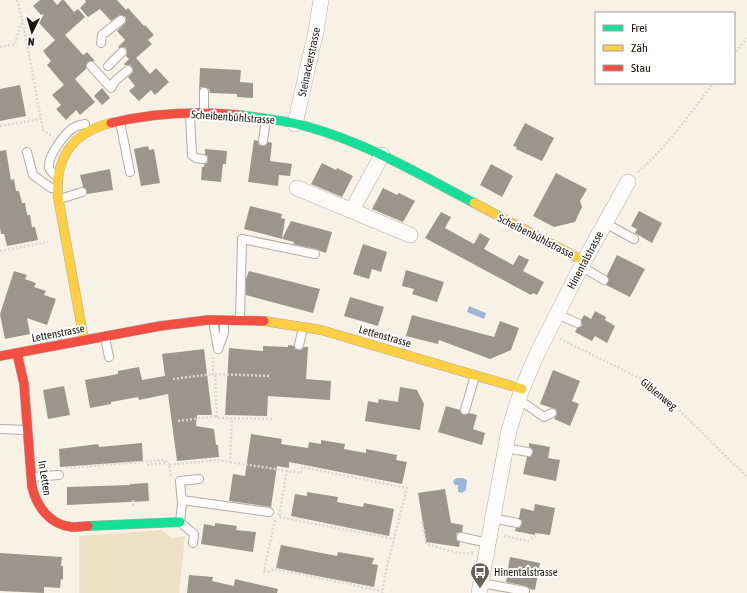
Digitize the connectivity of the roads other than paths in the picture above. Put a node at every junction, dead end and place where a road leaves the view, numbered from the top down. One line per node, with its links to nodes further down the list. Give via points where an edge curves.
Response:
1 (321, 0): 13 (street, Steinackerstrasse)
2 (121, 20): 3 (lane, via 102,35)
3 (101, 43)
4 (122, 52): 6 (lane)
5 (91, 66): 7 (lane, via 111,88)
6 (108, 66)
7 (128, 70)
8 (204, 92): 9 (lane)
9 (204, 113): 10 (street, Scheibenbühlstrasse); 11 (street, Scheibenbühlstrasse)
10 (190, 114): 12 (street, Scheibenbühlstrasse); 18 (lane, via 192,155)
11 (266, 118): 13 (street, Scheibenbühlstrasse); 15 (lane)
12 (120, 121): 14 (street, Scheibenbühlstrasse); 19 (lane)
13 (295, 124): 17 (street, Scheibenbühlstrasse, via 342,138)
14 (100, 126): 21 (street, Scheibenbühlstrasse, via 84,133 68,150 62,161); 21 (lane, via 78,125 67,132 60,141 49,165)
15 (263, 141)
16 (27, 152): 21 (lane, via 33,175 51,188)
17 (382, 155): 25 (street); 30 (street, Scheibenbühlstrasse)
18 (203, 159)
19 (130, 172)
20 (628, 182): 26 (street, Hinentalstrasse)
21 (57, 183): 24 (street, Scheibenbühlstrasse)
22 (297, 188): 25 (street)
23 (82, 192): 24 (lane)
24 (59, 199): 39 (street, Scheibenbühlstrasse)
25 (352, 210): 27 (street)
26 (605, 223): 28 (lane); 30 (street, Hinentalstrasse)
27 (410, 235)
28 (634, 239)
29 (315, 254): 35 (lane, via 242,239)
30 (583, 263): 31 (lane); 32 (street, Hinentalstrasse)
31 (604, 280)
32 (557, 314): 36 (lane); 45 (street, Hinentalstrasse)
33 (213, 320): 34 (street, Lettenstrasse); 34 (lane, via 218,350 224,333); 38 (street, Lettenstrasse, via 176,323)
34 (224, 320): 35 (street, Lettenstrasse)
35 (240, 320): 37 (street, Lettenstrasse)
36 (577, 323)
37 (303, 327): 40 (lane); 44 (street, Lettenstrasse)
38 (105, 336): 39 (street, Lettenstrasse); 43 (lane)
39 (84, 340): 41 (street, Lettenstrasse)
40 (299, 346)
41 (17, 353): 42 (street, Lettenstrasse); 49 (street, In Letten, via 24,384)
42 (0, 356)
43 (109, 357)
44 (476, 375): 45 (street, Lettenstrasse); 46 (lane)
45 (520, 394): 47 (lane, via 544,417); 50 (street, Hinentalstrasse)
46 (465, 410)
47 (552, 413)
48 (0, 429): 49 (lane)
49 (27, 430): 53 (street, In Letten)
50 (505, 448): 51 (lane); 57 (street, Hinentalstrasse)
51 (528, 452)
52 (60, 472): 53 (lane)
53 (31, 477): 58 (street, In Letten, via 39,507 50,518 65,526)
54 (199, 479): 55 (lane, via 180,481)
55 (182, 500): 56 (lane); 58 (lane)
56 (269, 512)
57 (492, 518): 59 (lane); 62 (street, Hinentalstrasse)
58 (180, 522): 61 (lane, via 194,534)
59 (517, 523)
60 (461, 537): 62 (lane)
61 (194, 543)
62 (483, 547): 63 (street, Hinentalstrasse)
63 (480, 588): 64 (lane)
64 (525, 591)

